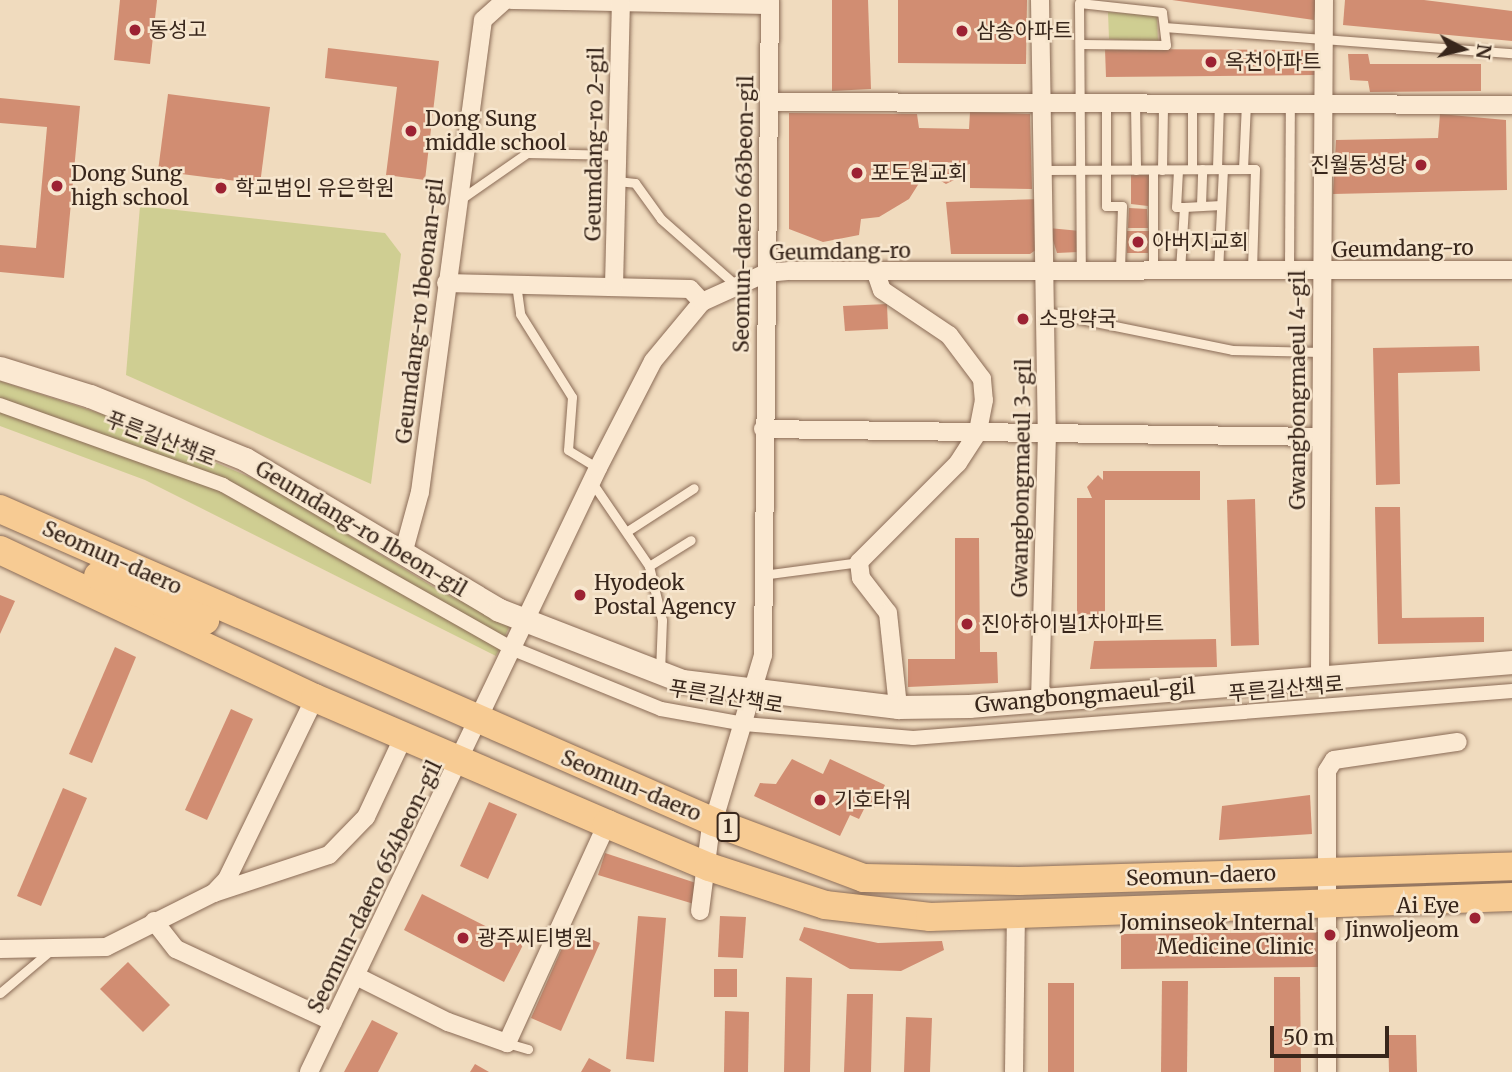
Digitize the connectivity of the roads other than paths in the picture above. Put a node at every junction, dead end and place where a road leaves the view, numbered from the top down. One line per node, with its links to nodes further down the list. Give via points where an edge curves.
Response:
1 (505, 0): 34 (street, Geumdang-ro 1beonan-gil, via 483,20)
2 (511, 0): 5 (street)
3 (1040, 0): 13 (street, Gwangbongmaeul 3-gil)
4 (1324, 0): 8 (street, Gwangbongmaeul 4-gil)
5 (621, 2): 6 (street); 23 (street, Geumdang-ro 2-gil)
6 (770, 2): 15 (street, Seomun-daero 663beon-gil)
7 (1164, 27): 8 (lane); 9 (lane, via 1166,45); 9 (lane, via 1162,12 1079,3)
8 (1324, 38): 10 (lane); 21 (street, Gwangbongmaeul 4-gil)
9 (1081, 44): 11 (lane)
10 (1512, 53)
11 (1080, 100): 12 (street); 13 (street); 28 (lane)
12 (1106, 100): 14 (street); 29 (lane)
13 (1042, 101): 15 (street); 27 (street, Gwangbongmaeul 3-gil)
14 (1135, 101): 16 (street); 30 (lane)
15 (770, 102): 39 (street, Seomun-daero 663beon-gil)
16 (1163, 102): 17 (street); 31 (lane)
17 (1187, 102): 18 (street); 24 (lane)
18 (1219, 103): 19 (street); 25 (lane)
19 (1247, 104): 20 (street); 26 (lane)
20 (1290, 104): 21 (street); 48 (lane)
21 (1324, 105): 22 (street); 49 (street, Gwangbongmaeul 4-gil)
22 (1512, 105)
23 (618, 155): 33 (street, Geumdang-ro 2-gil); 34 (lane, via 521,155)
24 (1197, 169): 25 (lane); 32 (lane); 35 (lane)
25 (1220, 169): 26 (lane); 36 (lane)
26 (1243, 169): 47 (lane, via 1255,169)
27 (1044, 170): 28 (lane); 41 (street, Gwangbongmaeul 3-gil)
28 (1080, 170): 29 (lane); 42 (lane)
29 (1108, 170): 30 (lane); 43 (lane, via 1106,206 1122,206)
30 (1136, 170): 31 (lane)
31 (1158, 170): 32 (lane); 44 (lane)
32 (1178, 170): 37 (lane, via 1176,207)
33 (617, 181): 52 (street, Geumdang-ro 2-gil); 53 (lane, via 635,183 661,219)
34 (457, 202): 50 (street, Geumdang-ro 1beonan-gil)
35 (1201, 205): 36 (lane); 37 (lane)
36 (1221, 205): 46 (lane)
37 (1184, 207): 45 (lane)
38 (1512, 270): 49 (street, Geumdang-ro)
39 (766, 273): 40 (street, Geumdang-ro); 53 (street, Geumdang-ro); 59 (street, Seomun-daero 663beon-gil)
40 (876, 273): 41 (street, Geumdang-ro); 60 (street, via 882,290 933,320 977,370 984,400)
41 (1046, 273): 42 (street, Geumdang-ro); 55 (street, Gwangbongmaeul 3-gil)
42 (1081, 273): 43 (street, Geumdang-ro)
43 (1120, 273): 44 (street, Geumdang-ro)
44 (1153, 273): 45 (street, Geumdang-ro)
45 (1180, 273): 46 (street, Geumdang-ro)
46 (1218, 273): 47 (street, Geumdang-ro)
47 (1252, 273): 48 (street, Geumdang-ro)
48 (1289, 273): 49 (street, Geumdang-ro)
49 (1321, 273): 56 (street, Gwangbongmaeul 4-gil)
50 (446, 283): 51 (street); 69 (street, Geumdang-ro 1beonan-gil, via 420,492)
51 (516, 284): 52 (street); 63 (lane, via 520,314 572,397 568,450)
52 (614, 286): 54 (street, via 690,289)
53 (737, 286): 54 (street, Geumdang-ro)
54 (702, 302): 63 (street, Geumdang-ro, via 653,361)
55 (1046, 312): 56 (lane, via 1232,350); 61 (street, Gwangbongmaeul 3-gil)
56 (1321, 352): 62 (street, Gwangbongmaeul 4-gil)
57 (0, 368): 69 (street, Geumdang-ro 1beon-gil, via 90,396 245,459)
58 (0, 405): 75 (street, 푸른길산책로, via 223,485)
59 (764, 429): 60 (street); 72 (street, Seomun-daero 663beon-gil)
60 (978, 432): 61 (street); 70 (street, via 958,463)
61 (1047, 433): 62 (street); 83 (street, Gwangbongmaeul 3-gil)
62 (1320, 437): 77 (street, Gwangbongmaeul 4-gil)
63 (594, 474): 66 (lane); 74 (street, Geumdang-ro)
64 (694, 488): 66 (lane)
65 (0, 509): 79 (main road, Seomun-daero / 1)
66 (629, 530): 71 (lane)
67 (691, 540): 71 (lane)
68 (0, 550): 73 (main road, Seomun-daero / 1)
69 (403, 554): 74 (street, Geumdang-ro 1beon-gil)
70 (859, 562): 72 (lane); 84 (street, via 861,578 888,613)
71 (649, 566): 78 (lane, via 662,620)
72 (762, 575): 80 (street, Seomun-daero 663beon-gil)
73 (75, 583): 79 (main road, via 102,575 405,703 407,695); 82 (main road, Seomun-daero / 1)
74 (523, 623): 75 (street, Geumdang-ro); 78 (street, Gwangbongmaeul-gil)
75 (511, 648): 85 (street, Geumdang-ro); 86 (street, 푸른길산책로, via 661,709)
76 (1512, 662): 77 (street, Gwangbongmaeul-gil)
77 (1320, 674): 83 (street, Gwangbongmaeul-gil)
78 (659, 675): 80 (street, Gwangbongmaeul-gil)
79 (383, 680): 85 (main road, Seomun-daero / 1)
80 (757, 691): 84 (street, Gwangbongmaeul-gil); 86 (street, Seomun-daero 663beon-gil)
81 (1512, 691): 86 (street, 푸른길산책로, via 913,738)
82 (315, 698): 87 (main road, Seomun-daero / 1); 95 (street)
83 (1041, 703): 84 (street, Gwangbongmaeul-gil)
84 (898, 707)
85 (480, 722): 89 (street, Seomun-daero 654beon-gil); 90 (main road, Seomun-daero / 1)
86 (744, 724): 90 (street, Seomun-daero 663beon-gil)
87 (404, 736): 89 (main road, Seomun-daero / 1); 95 (street, via 348,842 329,855)
88 (1458, 742): 94 (street, via 1334,760 1327,771)
89 (462, 761): 91 (main road, Seomun-daero / 1); 103 (street, Seomun-daero 654beon-gil)
90 (714, 822): 93 (street, Seomun-daero 663beon-gil); 94 (main road, Seomun-daero / 1, via 864,878 1018,881)
91 (607, 824): 93 (main road, Seomun-daero / 1); 106 (street)
92 (1512, 866): 94 (main road, Seomun-daero / 1)
93 (709, 867): 98 (street, Seomun-daero 663beon-gil); 99 (main road, Seomun-daero / 1, via 862,913)
94 (1328, 872): 97 (street)
95 (214, 894): 100 (street)
96 (1512, 897): 97 (main road, Seomun-daero / 1)
97 (1327, 904): 99 (main road, Seomun-daero / 1); 110 (street)
98 (700, 911)
99 (1016, 916): 109 (street)
100 (154, 921): 102 (street, via 106,947); 105 (street, via 176,949)
101 (0, 949): 102 (street)
102 (51, 950): 104 (lane)
103 (358, 977): 105 (street, Seomun-daero 654beon-gil); 106 (street, via 448,1022)
104 (0, 993)
105 (334, 1022): 108 (street, Seomun-daero 654beon-gil)
106 (507, 1043): 107 (lane)
107 (528, 1049)
108 (309, 1072)
109 (1014, 1072)
110 (1327, 1072)

